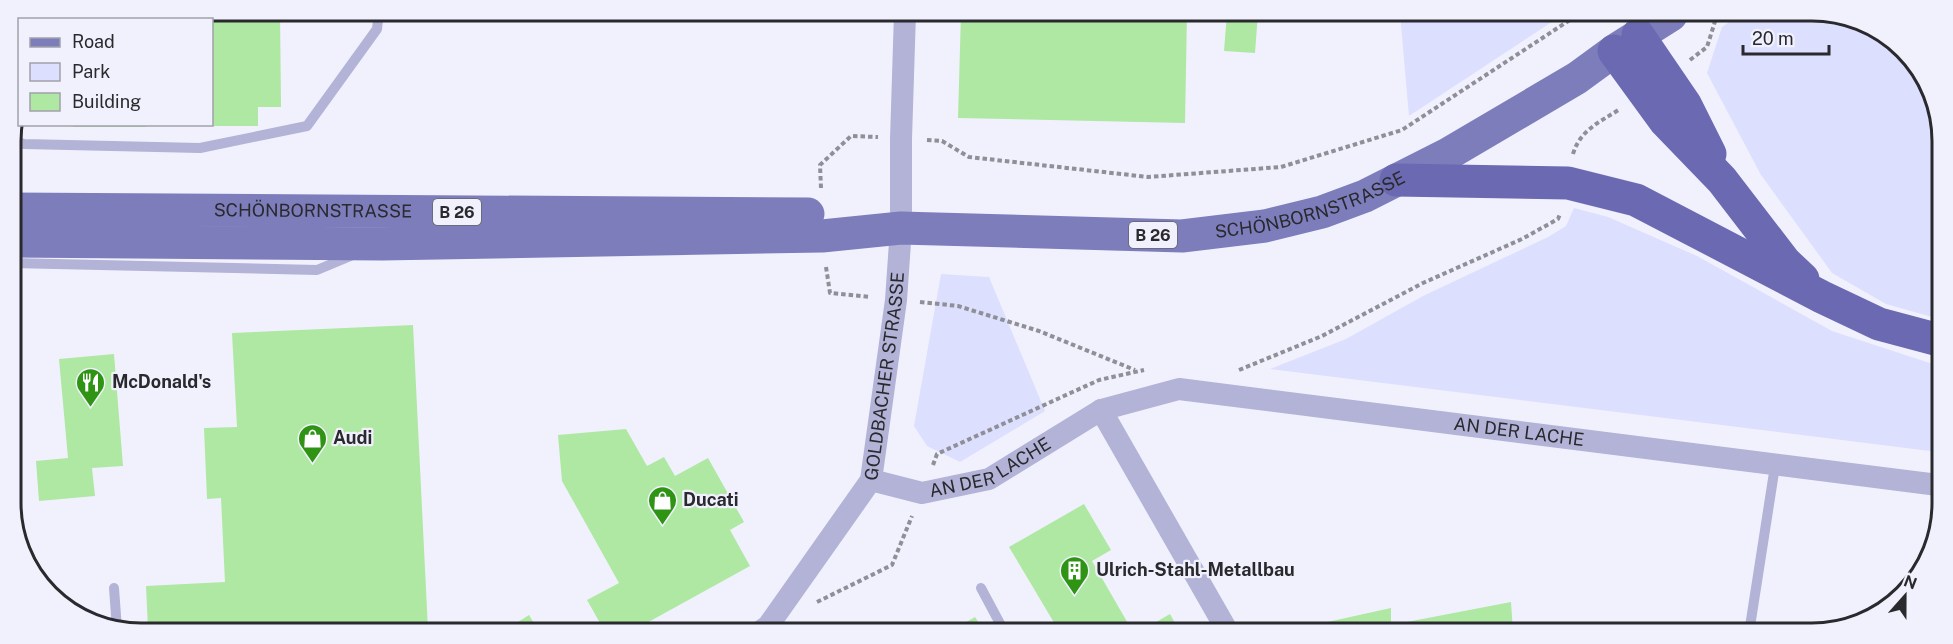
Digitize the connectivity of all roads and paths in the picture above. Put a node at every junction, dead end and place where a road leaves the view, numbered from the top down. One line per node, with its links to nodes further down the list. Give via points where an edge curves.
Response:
1 (378, 21): 9 (lane, via 377,29 308,126 200,148)
2 (905, 21): 8 (street, GOLDBACHER STRASSE)
3 (1568, 21): 8 (path, via 1402,130 1281,167 1148,177 969,157 942,141)
4 (1661, 21): 6 (main road, SCHÖNBORNSTRASSE / B 26)
5 (1715, 21): 7 (path, via 1707,47)
6 (1626, 43): 7 (highway); 10 (main road, SCHÖNBORNSTRASSE / B 26, via 1567,84)
7 (1656, 85): 11 (path, via 1583,133 1576,142); 18 (highway, via 1665,121 1722,180 1785,262)
8 (901, 139): 13 (path, via 851,136 820,165); 14 (street, GOLDBACHER STRASSE)
9 (21, 143)
10 (1396, 180): 11 (highway); 14 (main road, SCHÖNBORNSTRASSE / B 26, via 1365,196 1310,215 1265,226 1182,236)
11 (1568, 183): 18 (highway, via 1636,200); 23 (path, via 1564,204 1557,219 1549,224 1322,336 1230,374)
12 (21, 209): 13 (main road, SCHÖNBORNSTRASSE / B 26)
13 (822, 225): 14 (main road, SCHÖNBORNSTRASSE / B 26); 16 (main road, SCHÖNBORNSTRASSE / B 26); 19 (path, via 830,293)
14 (902, 228): 19 (street, GOLDBACHER STRASSE)
15 (21, 241): 16 (main road, SCHÖNBORNSTRASSE / B 26)
16 (382, 243): 17 (lane, via 317,270)
17 (21, 263)
18 (1822, 297): 20 (highway, via 1879,324)
19 (896, 300): 21 (path, via 958,306 1039,331); 26 (street, GOLDBACHER STRASSE)
20 (1932, 338)
21 (1137, 370): 22 (path); 28 (path, via 1099,380 937,454)
22 (1148, 370)
23 (1242, 375)
24 (1101, 410): 25 (street, AN DER LACHE, via 1179,389); 28 (street, AN DER LACHE, via 989,479); 35 (street)
25 (1775, 466): 27 (street, AN DER LACHE); 36 (lane)
26 (871, 480): 28 (street, AN DER LACHE); 33 (street, GOLDBACHER STRASSE)
27 (1932, 484)
28 (922, 493): 31 (path, via 892,565)
29 (114, 588): 32 (lane)
30 (981, 588): 34 (lane)
31 (809, 606)
32 (116, 620)
33 (770, 623)
34 (1000, 623)
35 (1223, 623)
36 (1751, 623)

